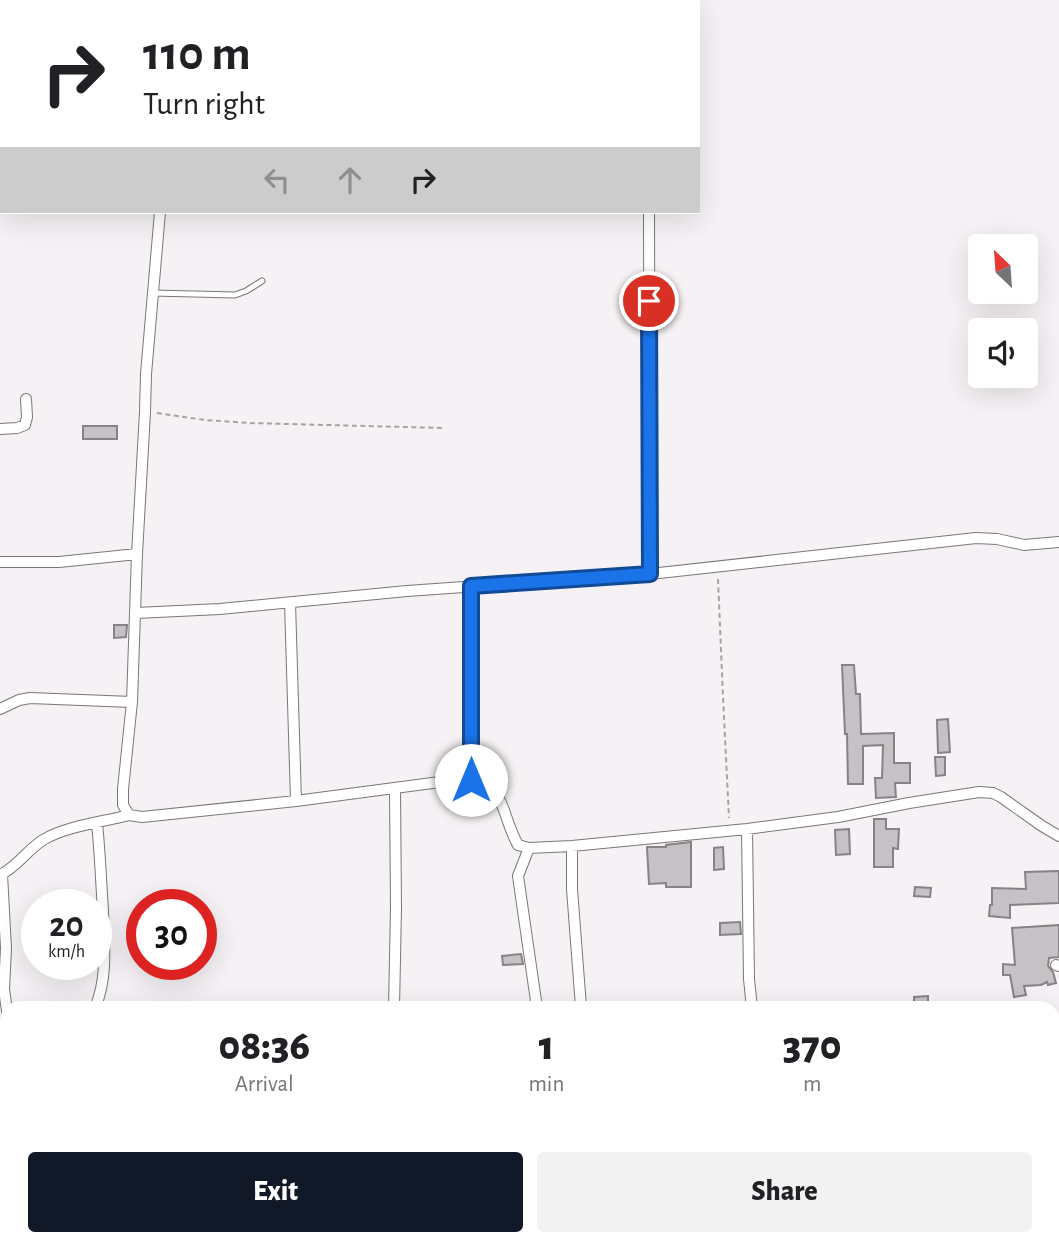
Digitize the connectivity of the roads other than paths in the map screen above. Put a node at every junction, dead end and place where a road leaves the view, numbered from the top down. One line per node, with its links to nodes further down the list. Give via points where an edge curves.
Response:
1 (160, 214): 4 (street)
2 (649, 214): 10 (street)
3 (262, 281): 4 (lane, via 235,295)
4 (152, 293): 8 (street)
5 (26, 399): 6 (street, via 25,425)
6 (0, 429)
7 (1059, 542): 10 (street, via 1024,545 976,538)
8 (137, 554): 9 (street); 13 (street)
9 (0, 562)
10 (650, 574): 11 (street)
11 (471, 586): 12 (street); 16 (street)
12 (290, 603): 13 (street); 18 (street)
13 (136, 613): 14 (street)
14 (132, 702): 15 (street, via 30,698); 19 (street, via 123,799)
15 (0, 709)
16 (471, 780): 17 (street); 24 (street, via 498,796 514,837)
17 (395, 789): 18 (street); 29 (street)
18 (296, 802): 19 (street)
19 (129, 815): 20 (street)
20 (97, 823): 25 (street, via 48,838); 28 (street, via 105,958)
21 (747, 829): 22 (street, via 985,792 1001,797); 23 (street); 32 (street)
22 (1059, 836)
23 (572, 846): 24 (street); 31 (street)
24 (529, 848): 30 (street, via 518,877)
25 (1, 875): 26 (street, via 6,948)
26 (2, 983): 27 (street)
27 (5, 1001)
28 (98, 1001)
29 (394, 1001)
30 (536, 1001)
31 (581, 1001)
32 (751, 1001)

